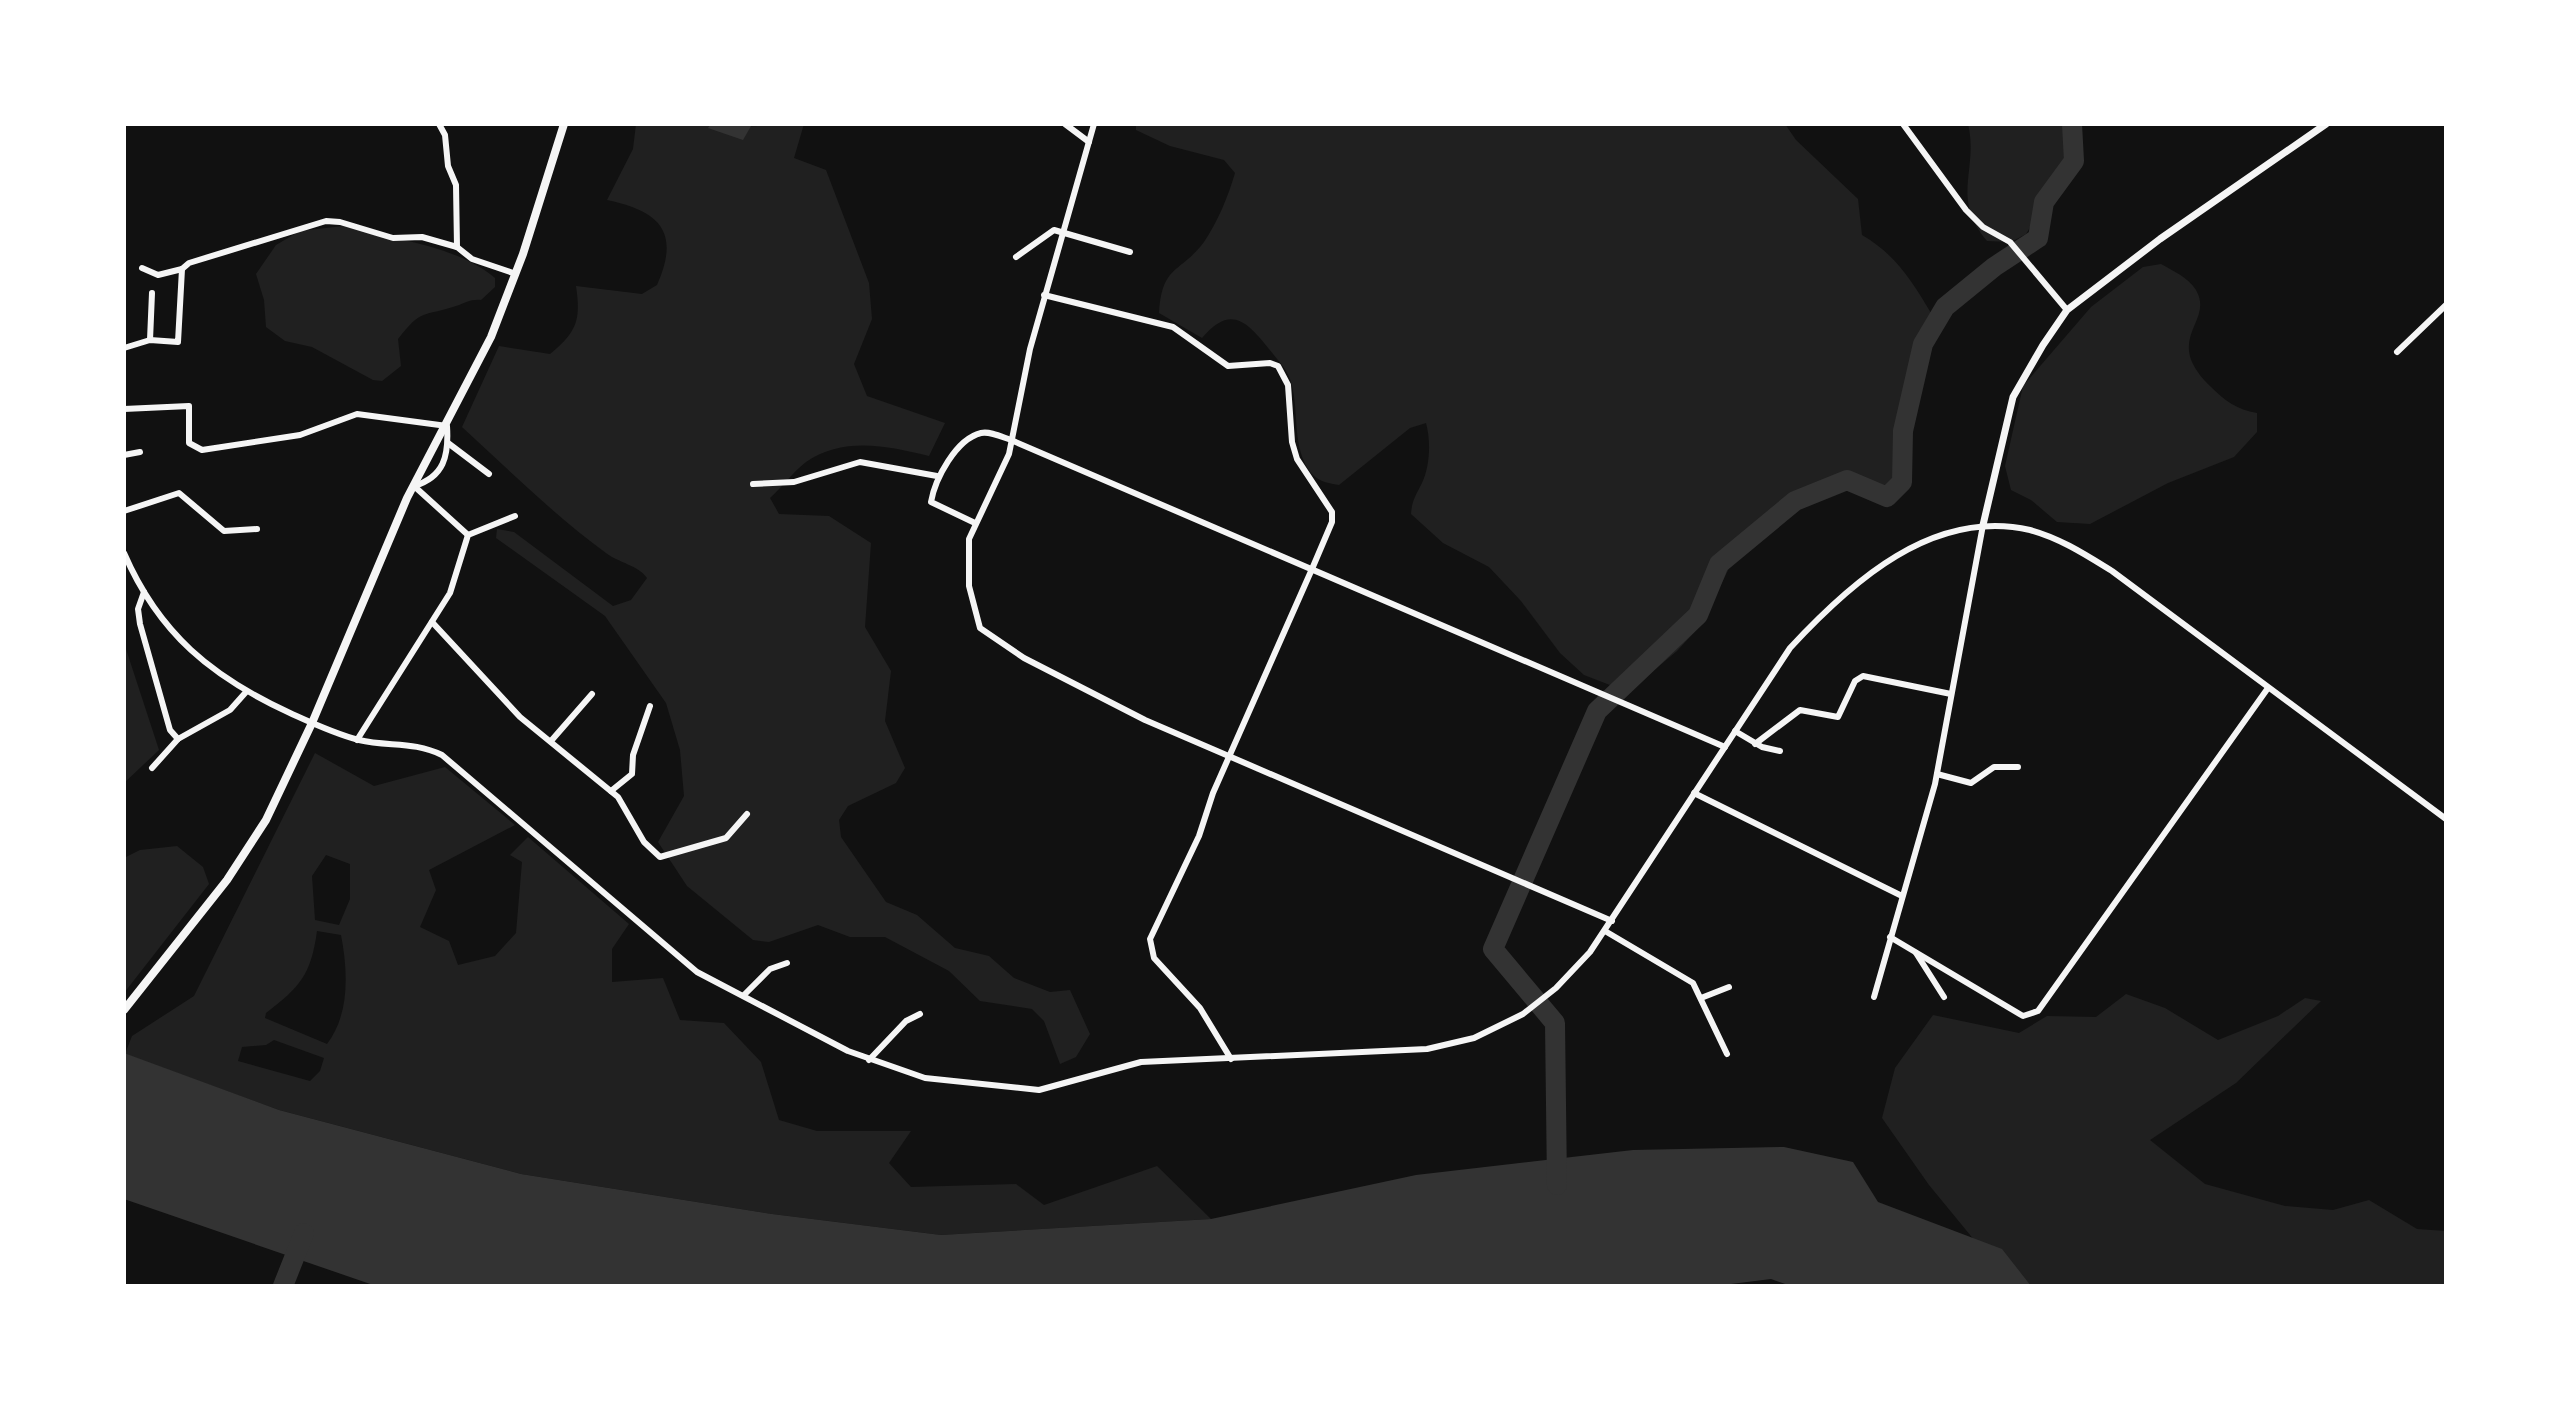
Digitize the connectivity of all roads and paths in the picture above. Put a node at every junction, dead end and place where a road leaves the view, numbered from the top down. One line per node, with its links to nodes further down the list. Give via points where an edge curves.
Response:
1 (439, 124): 9 (street, via 456,185)
2 (564, 124): 14 (main road)
3 (1065, 124): 7 (street)
4 (1094, 124): 7 (street)
5 (1903, 124): 18 (street, via 1966,210 2010,242)
6 (2326, 124): 18 (street)
7 (1089, 142): 8 (street)
8 (1063, 230): 10 (street); 11 (street, via 1054,230); 16 (street)
9 (457, 247): 13 (street, via 326,221 215,252); 14 (street, via 472,259)
10 (1130, 252)
11 (1016, 257)
12 (142, 268): 13 (street, via 158,275)
13 (182, 269): 19 (street, via 181,336 174,344)
14 (516, 274): 23 (main road)
15 (152, 293): 19 (street)
16 (1044, 295): 24 (street); 39 (street, via 1173,327 1228,366 1278,366 1289,391 1297,459 1332,512)
17 (2446, 305): 21 (street)
18 (2067, 310): 35 (street, via 2013,397)
19 (150, 340): 20 (street)
20 (124, 348)
21 (2397, 352)
22 (124, 409): 23 (street, via 189,406 189,443 202,450 300,435 357,414)
23 (447, 426): 25 (street); 31 (main road)
24 (1011, 440): 29 (street, via 984,432 975,436); 34 (street, via 1003,471); 39 (street)
25 (448, 443): 28 (street); 31 (street, via 439,473)
26 (140, 452): 27 (street)
27 (124, 455)
28 (489, 474)
29 (937, 476): 30 (street, via 860,462 794,482); 34 (street, via 931,502)
30 (753, 484)
31 (414, 486): 37 (street); 47 (main road)
32 (124, 511): 36 (street, via 179,493 224,531)
33 (515, 516): 37 (street)
34 (975, 523): 55 (street, via 967,554 969,586 977,622 986,634 1063,680)
35 (1983, 525): 42 (street, via 2031,531 2066,543 2112,571); 45 (street); 48 (street, via 1912,545 1823,612 1790,648)
36 (257, 529)
37 (468, 535): 41 (street, via 450,593)
38 (124, 553): 40 (street)
39 (1312, 569): 53 (street); 55 (street)
40 (144, 592): 43 (street, via 170,631); 49 (street, via 140,624 170,730)
41 (432, 622): 50 (street); 51 (street, via 520,717)
42 (2268, 688): 62 (street); 67 (street, via 2038,1011 2023,1016)
43 (246, 692): 47 (street); 49 (street, via 230,710)
44 (592, 694): 51 (street)
45 (1951, 694): 52 (street, via 1863,676 1855,681 1838,717 1800,710); 58 (street)
46 (650, 706): 59 (street, via 632,774)
47 (312, 723): 50 (street); 74 (main road, via 258,833)
48 (1735, 731): 52 (street); 53 (street)
49 (178, 739): 57 (street)
50 (357, 740): 70 (street, via 415,744 442,755 686,965)
51 (551, 741): 59 (street)
52 (1755, 744): 54 (street)
53 (1725, 747): 60 (street)
54 (1780, 751)
55 (1231, 758): 64 (street); 77 (street, via 1150,939 1154,958 1200,1008)
56 (2018, 767): 58 (street, via 1994,767 1971,783)
57 (152, 768)
58 (1937, 774): 63 (street)
59 (611, 791): 61 (street, via 660,857 726,838)
60 (1694, 793): 63 (street); 64 (street)
61 (747, 814)
62 (2446, 819)
63 (1902, 896): 66 (street)
64 (1612, 921): 65 (street)
65 (1605, 931): 73 (street, via 1684,976); 77 (street, via 1574,971 1541,1000 1474,1038 1410,1052)
66 (1890, 937): 67 (street); 71 (street)
67 (1915, 952): 72 (street)
68 (787, 963): 70 (street, via 770,969)
69 (1729, 987): 73 (street)
70 (744, 995): 78 (street)
71 (1874, 997)
72 (1944, 997)
73 (1701, 998): 76 (street)
74 (124, 1010)
75 (920, 1014): 78 (street, via 906,1021)
76 (1727, 1054)
77 (1231, 1059): 78 (street, via 1141,1062 1039,1090 925,1078)
78 (869, 1060)

